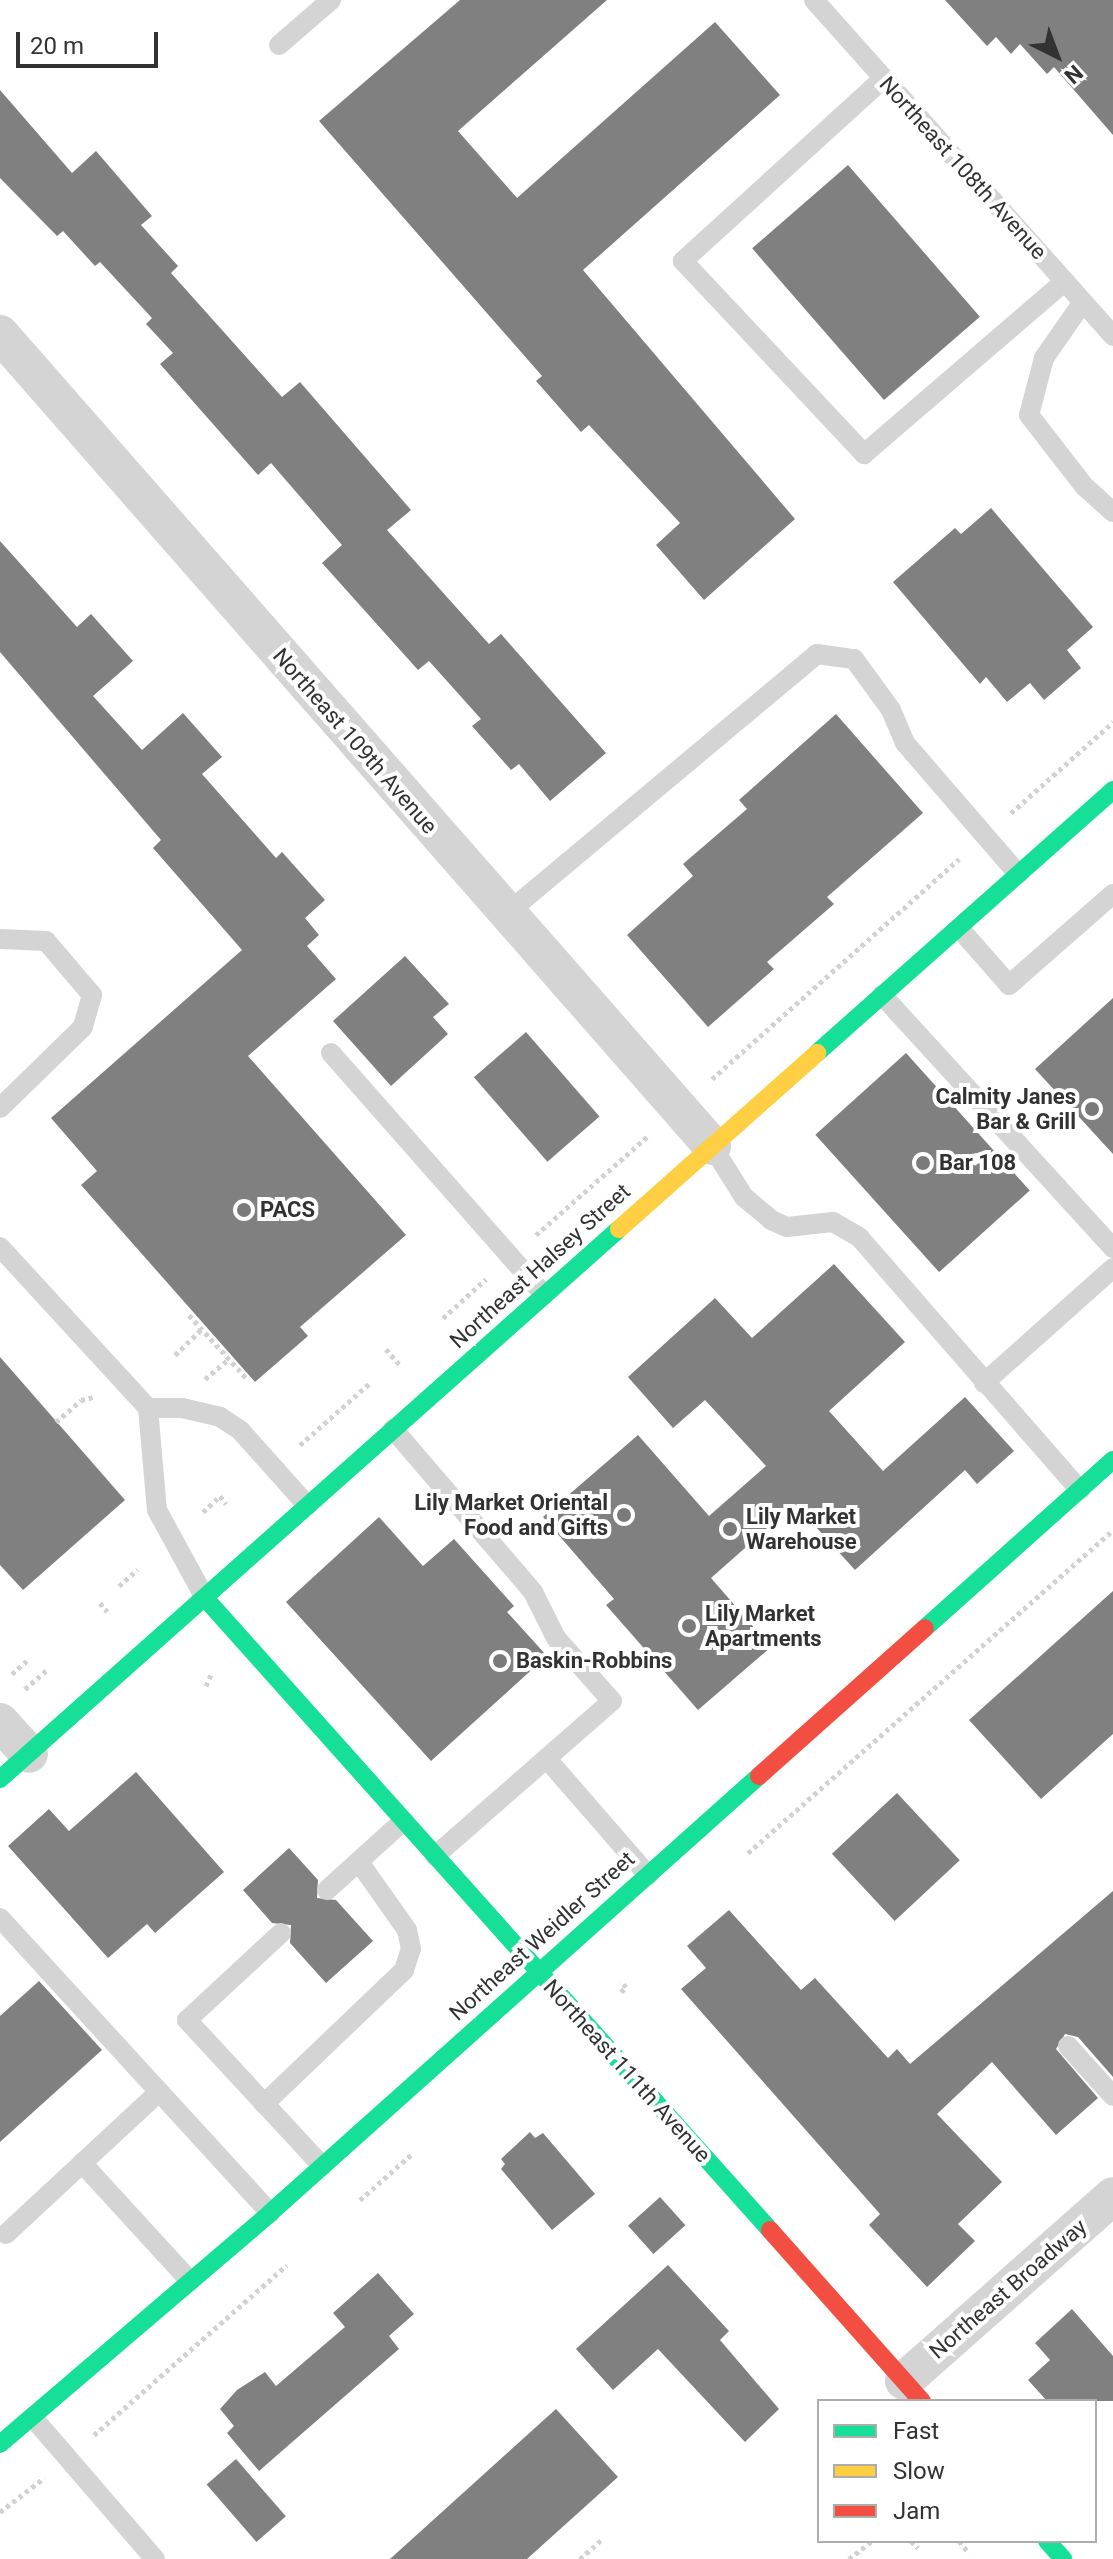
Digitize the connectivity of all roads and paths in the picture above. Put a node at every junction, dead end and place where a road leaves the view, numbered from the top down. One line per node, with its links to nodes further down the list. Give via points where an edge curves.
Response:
1 (331, 0): 3 (lane)
2 (814, 0): 4 (lane, Northeast 108th Avenue)
3 (279, 45)
4 (884, 78): 5 (lane, Northeast 108th Avenue); 5 (lane, via 683,261 864,454)
5 (1064, 282): 6 (lane, Northeast 108th Avenue)
6 (1083, 302): 8 (lane, Northeast 108th Avenue); 9 (lane, via 1044,358 1029,415 1084,486)
7 (0, 334): 16 (street, Northeast 109th Avenue)
8 (1113, 336)
9 (1113, 512)
10 (1113, 722): 12 (path)
11 (1113, 790): 14 (main road, Northeast Halsey Street)
12 (1013, 811)
13 (955, 862): 21 (path)
14 (1018, 874): 16 (lane, via 905,743 891,710 854,659 817,654); 17 (main road, Northeast Halsey Street)
15 (1113, 894): 17 (lane, via 1009,985)
16 (506, 914): 24 (street, Northeast 109th Avenue)
17 (959, 928): 19 (main road, Northeast Halsey Street)
18 (0, 939): 22 (lane, via 46,941 92,995 83,1027)
19 (882, 995): 24 (main road, Northeast Halsey Street); 27 (lane)
20 (331, 1053): 29 (lane)
21 (709, 1082)
22 (0, 1108)
23 (655, 1129): 25 (path)
24 (712, 1146): 29 (main road, Northeast Halsey Street); 36 (lane, via 744,1197 771,1220 787,1227 833,1222 859,1237)
25 (543, 1229)
26 (0, 1247): 38 (lane)
27 (1113, 1248)
28 (1113, 1268): 36 (lane)
29 (544, 1295): 39 (main road, Northeast Halsey Street)
30 (189, 1315): 31 (path)
31 (202, 1329): 33 (path); 35 (path)
32 (386, 1349): 34 (path)
33 (175, 1355)
34 (393, 1357)
35 (248, 1380)
36 (984, 1383): 42 (lane)
37 (363, 1389): 40 (path)
38 (148, 1408): 44 (lane, via 182,1408 220,1417 240,1430); 49 (lane, via 157,1510)
39 (393, 1429): 44 (main road, Northeast Halsey Street); 56 (lane, via 533,1592 556,1638 612,1701)
40 (291, 1453)
41 (1113, 1460): 42 (main road, Northeast Weidler Street)
42 (1080, 1490): 62 (main road, Northeast Weidler Street)
43 (226, 1504): 45 (path, via 220,1496)
44 (307, 1505): 49 (main road, Northeast Halsey Street)
45 (203, 1512)
46 (1113, 1530): 59 (path)
47 (138, 1569): 48 (path)
48 (119, 1586)
49 (205, 1598): 55 (main road, Northeast Halsey Street); 58 (main road, Northeast 111th Avenue)
50 (100, 1603): 51 (path)
51 (107, 1611)
52 (30, 1658): 53 (path)
53 (12, 1674)
54 (0, 1722): 55 (street)
55 (29, 1754): 57 (main road, Northeast Halsey Street)
56 (547, 1759): 60 (lane); 62 (lane)
57 (0, 1779)
58 (403, 1821): 60 (main road, Northeast 111th Avenue); 61 (lane)
59 (767, 1837)
60 (435, 1856): 66 (main road, Northeast 111th Avenue)
61 (359, 1862): 63 (lane); 72 (lane, via 407,1930 411,1949 404,1970)
62 (648, 1875): 66 (main road, Northeast Weidler Street)
63 (327, 1890)
64 (0, 1918): 70 (lane)
65 (281, 1933): 72 (lane, via 187,2020)
66 (539, 1972): 74 (main road, Northeast Weidler Street); 80 (main road, Northeast 111th Avenue)
67 (621, 1981): 68 (path)
68 (626, 1987)
69 (1068, 2046): 71 (lane)
70 (159, 2092): 73 (lane); 76 (lane)
71 (1113, 2096)
72 (264, 2104): 74 (lane)
73 (82, 2163): 77 (lane); 79 (lane)
74 (322, 2166): 76 (main road, Northeast Weidler Street)
75 (1113, 2196): 80 (street, Northeast Broadway)
76 (270, 2213): 79 (main road, Northeast Weidler Street)
77 (6, 2234)
78 (299, 2254): 82 (path)
79 (190, 2281): 81 (main road, Northeast Weidler Street)
80 (913, 2391)
81 (34, 2419): 83 (main road, Northeast Weidler Street); 93 (lane)
82 (99, 2430)
83 (0, 2444)
84 (50, 2473): 85 (path)
85 (0, 2512)
86 (601, 2540): 94 (path)
87 (869, 2543): 95 (path)
88 (913, 2543): 91 (path)
89 (961, 2543): 92 (path)
90 (1049, 2543): 96 (main road)
91 (918, 2548)
92 (969, 2553)
93 (155, 2559)
94 (580, 2559)
95 (849, 2559)
96 (1063, 2559)

